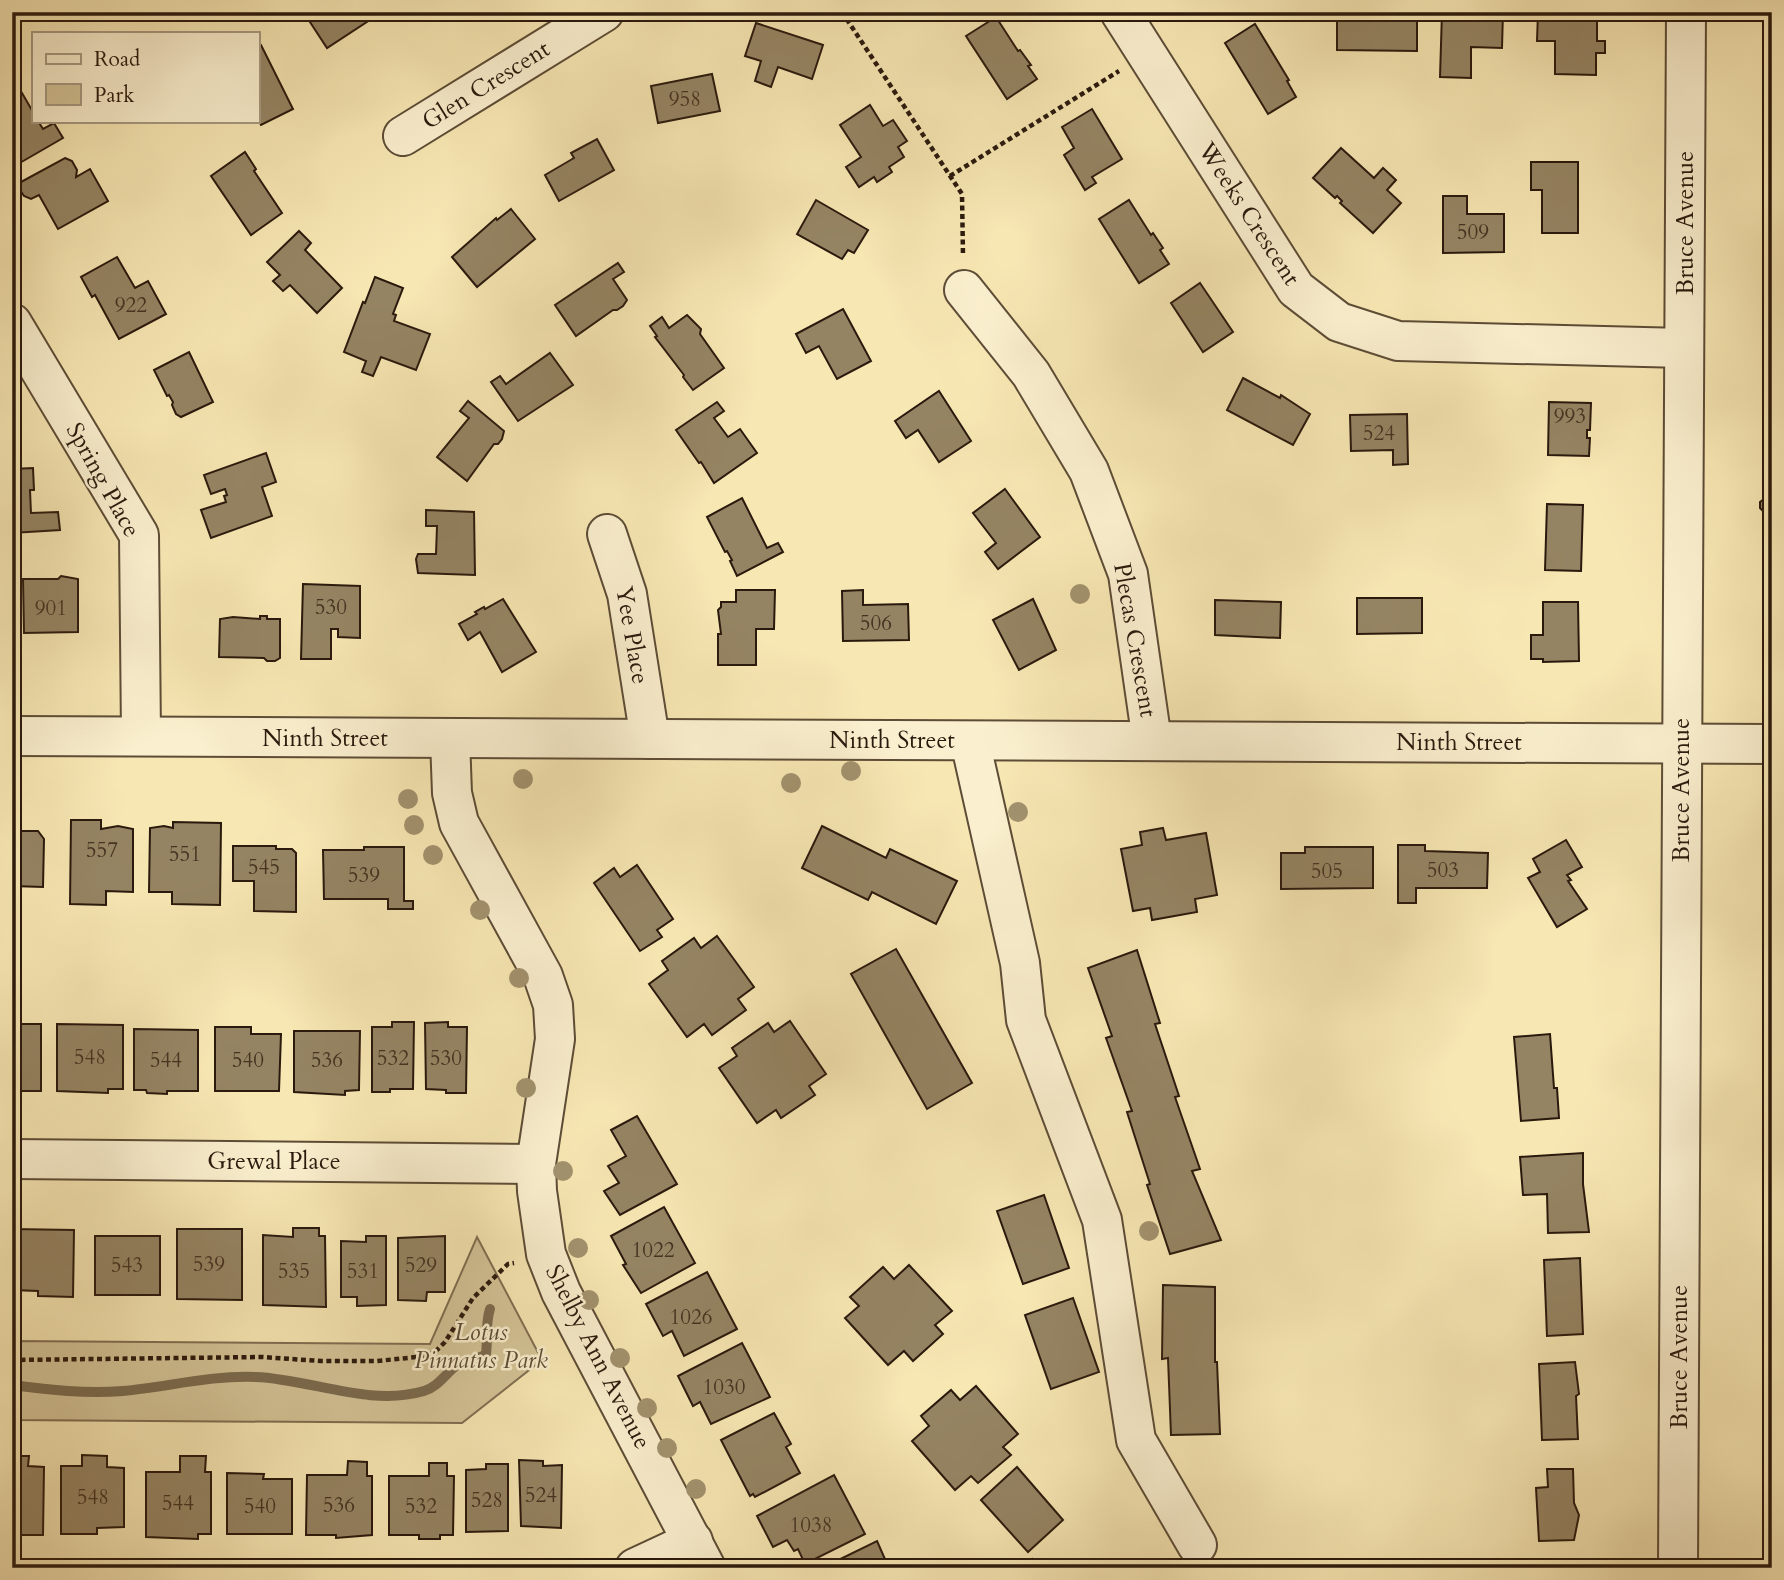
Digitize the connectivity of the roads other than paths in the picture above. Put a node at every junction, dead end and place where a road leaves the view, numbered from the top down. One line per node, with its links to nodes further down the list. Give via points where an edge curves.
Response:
1 (604, 12): 4 (street, Glen Crescent)
2 (1120, 12): 7 (street, Weeks Crescent, via 1296,289 1339,322 1398,341)
3 (1686, 12): 7 (street, Bruce Avenue)
4 (403, 136)
5 (964, 290): 14 (street, Plecas Crescent, via 1031,374 1089,471 1128,574)
6 (12, 323): 10 (street, Spring Place, via 139,535)
7 (1684, 348): 15 (street, Bruce Avenue)
8 (607, 534): 12 (street, Yee Place, via 627,594)
9 (12, 736): 10 (street, Ninth Street)
10 (141, 736): 11 (street, Ninth Street)
11 (450, 739): 12 (street, Ninth Street); 18 (street, Shelby Ann Avenue, via 452,793 459,823 543,976 553,1005 555,1039)
12 (650, 739): 13 (street, Ninth Street)
13 (970, 741): 14 (street, Ninth Street); 19 (street, via 1020,962 1026,1020 1102,1220 1136,1440)
14 (1152, 741): 15 (street, Ninth Street)
15 (1682, 744): 16 (street, Ninth Street); 22 (street, Bruce Avenue)
16 (1772, 744)
17 (12, 1159): 18 (street, Grewal Place)
18 (536, 1164): 20 (street, Shelby Ann Avenue, via 546,1254 561,1292)
19 (1197, 1545)
20 (699, 1555): 21 (street)
21 (635, 1568)
22 (1678, 1568)

